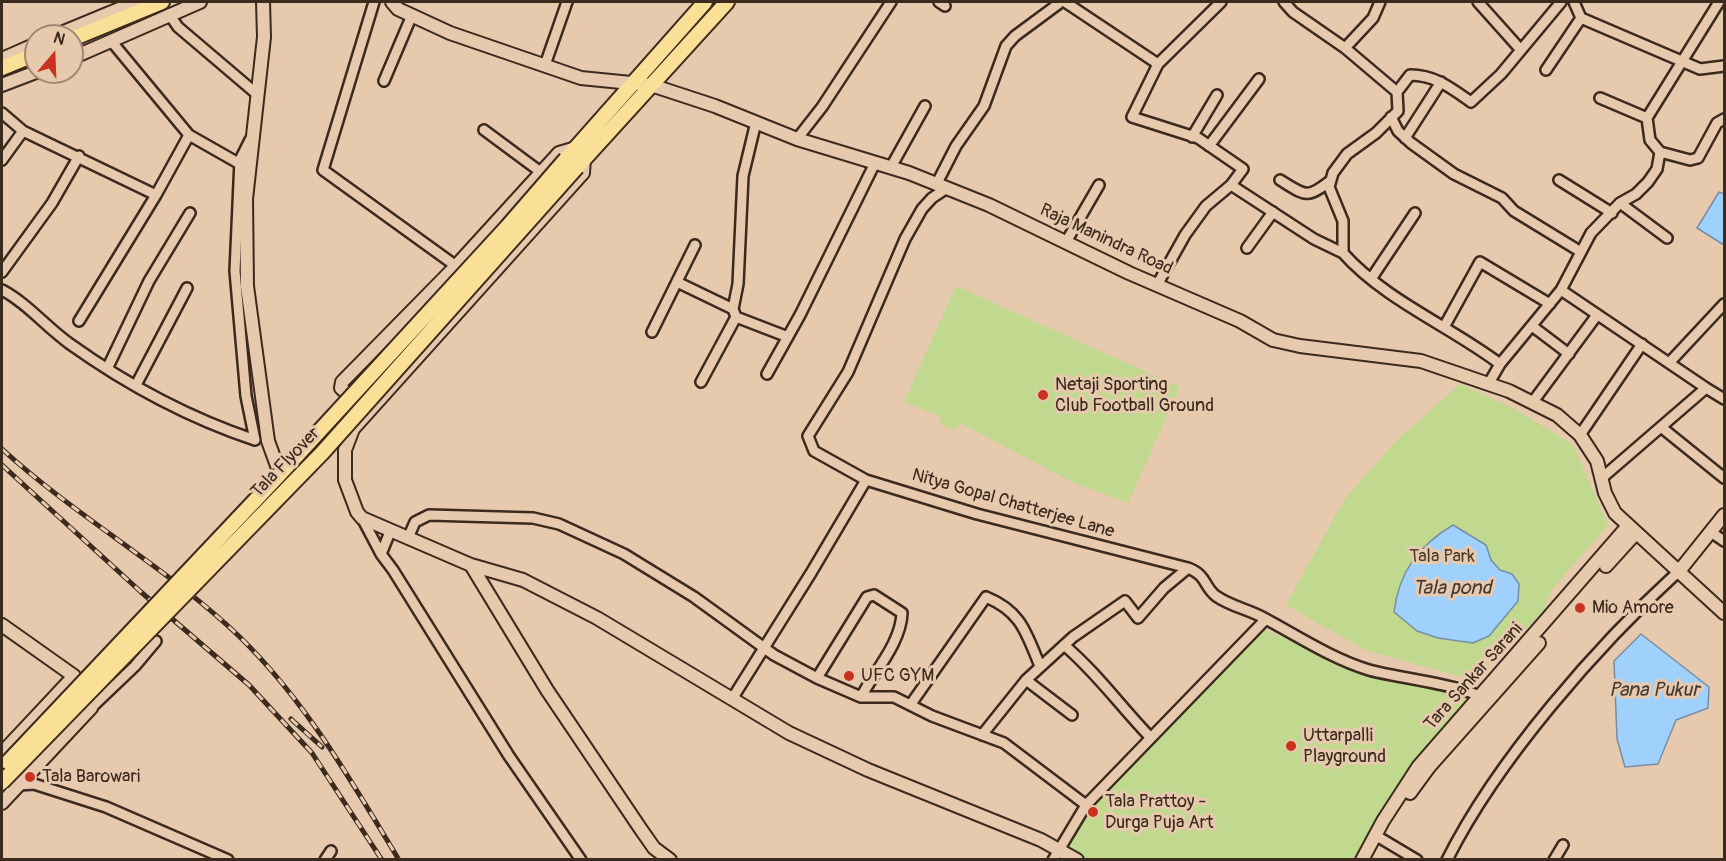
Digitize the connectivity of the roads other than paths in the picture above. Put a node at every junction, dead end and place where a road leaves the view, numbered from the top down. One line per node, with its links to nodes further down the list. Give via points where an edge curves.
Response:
1 (136, 2): 21 (street)
2 (200, 2): 18 (street)
3 (263, 2): 44 (street)
4 (374, 2): 86 (street, via 323,170)
5 (392, 2): 19 (street, Raja Manindra Road)
6 (567, 2): 32 (street)
7 (705, 2): 40 (main road)
8 (727, 2): 42 (main road)
9 (891, 2): 58 (street)
10 (1061, 2): 31 (street); 73 (street, via 1006,46 984,106 956,146)
11 (1221, 2): 31 (street)
12 (1284, 2): 24 (street)
13 (1380, 2): 24 (street, via 1373,18)
14 (1478, 2): 26 (street)
15 (1561, 2): 26 (street)
16 (1574, 2): 20 (street)
17 (1719, 2): 30 (street)
18 (166, 8): 22 (main road); 23 (street); 44 (street, via 178,27)
19 (412, 15): 32 (street, Raja Manindra Road, via 450,33); 38 (street)
20 (1581, 18): 30 (street); 35 (street)
21 (83, 24)
22 (84, 35)
23 (112, 42): 27 (street); 55 (street)
24 (1345, 48): 43 (street)
25 (24, 49): 28 (street)
26 (1520, 49): 39 (street, via 1501,74 1471,102)
27 (84, 53)
28 (2, 59)
29 (24, 59): 34 (main road)
30 (1682, 62): 33 (street, via 1700,69); 50 (street)
31 (1158, 64): 56 (street, via 1132,117)
32 (545, 65): 40 (street, Raja Manindra Road, via 581,78)
33 (1724, 67)
34 (2, 68)
35 (1546, 70)
36 (24, 77): 41 (street)
37 (1258, 79): 59 (street)
38 (384, 81)
39 (1441, 82): 43 (street, via 1410,75); 57 (street)
40 (630, 83): 42 (street, Raja Manindra Road); 62 (main road)
41 (2, 85)
42 (651, 85): 52 (street, Raja Manindra Road); 62 (main road)
43 (1397, 93): 49 (street, via 1398,111)
44 (258, 95): 64 (street)
45 (1217, 95): 56 (street)
46 (1600, 98): 50 (street)
47 (925, 106): 66 (street)
48 (2, 113): 54 (street)
49 (1391, 117): 57 (street); 70 (street, via 1347,154)
50 (1647, 118): 60 (street, via 1650,140)
51 (1725, 119): 60 (street, via 1717,123 1698,158 1690,160)
52 (756, 122): 58 (street, Raja Manindra Road); 96 (street, via 743,176)
53 (484, 130): 67 (street)
54 (23, 131): 61 (street); 63 (street)
55 (189, 135): 64 (street); 74 (street)
56 (1192, 136): 59 (street)
57 (1405, 138): 84 (street, via 1454,174 1502,198 1514,211)
58 (797, 139): 65 (street, Raja Manindra Road)
59 (1209, 146): 72 (street, via 1243,169)
60 (1660, 152): 75 (street, via 1657,169 1648,182)
61 (79, 156): 74 (street); 87 (street, via 52,203)
62 (576, 158): 67 (street, via 559,153); 115 (street, via 583,173); 118 (main road, Tala Flyover, bridge); 152 (main road, Tala Flyover, bridge, via 323,452)
63 (2, 160)
64 (245, 163): 111 (street, via 236,271 246,396 255,440 216,427); 118 (street, via 247,286 268,441)
65 (875, 163): 66 (street, Raja Manindra Road); 102 (street)
66 (891, 167): 73 (street, Raja Manindra Road)
67 (542, 172): 86 (street)
68 (1280, 180): 70 (street, via 1305,195 1312,195)
69 (1559, 180): 79 (street)
70 (1330, 181): 85 (street, via 1343,221)
71 (1099, 185): 81 (street)
72 (1232, 185): 76 (street); 90 (street, via 1206,206)
73 (942, 186): 81 (street, Raja Manindra Road); 121 (street, Nitya Gopal Chatterjee Lane, via 922,209 905,239 848,372 808,436 814,451)
74 (156, 195): 98 (street)
75 (1620, 203): 79 (street); 80 (street)
76 (1273, 212): 83 (street); 85 (street)
77 (190, 213): 107 (street, via 149,281)
78 (1415, 213): 88 (street)
79 (1612, 213): 84 (street, via 1591,233)
80 (1667, 238)
81 (1066, 242): 90 (street, Raja Manindra Road)
82 (695, 245): 89 (street)
83 (1247, 248)
84 (1581, 252): 93 (street)
85 (1343, 253): 88 (street)
86 (456, 266): 115 (street, via 342,382 341,388)
87 (2, 272)
88 (1371, 279): 100 (street)
89 (677, 282): 96 (street); 101 (street)
90 (1157, 285): 110 (street, Raja Manindra Road, via 1240,321 1273,340 1422,361)
91 (187, 288): 111 (street)
92 (2, 290): 107 (street)
93 (1561, 290): 94 (street); 97 (street)
94 (1550, 304): 99 (street); 100 (street, via 1480,262)
95 (1725, 304): 105 (street)
96 (735, 313): 102 (street); 109 (street)
97 (1597, 315): 103 (street); 104 (street)
98 (79, 321)
99 (1532, 326): 104 (street); 106 (street)
100 (1444, 327): 106 (street, via 1483,349)
101 (652, 332)
102 (788, 337): 108 (street)
103 (1642, 344): 105 (street); 117 (street)
104 (1569, 354): 114 (street)
105 (1669, 363): 112 (street)
106 (1500, 364): 110 (street)
107 (107, 369): 111 (street)
108 (767, 374)
109 (701, 382)
110 (1489, 383): 114 (street, Raja Manindra Road)
111 (136, 385)
112 (1706, 388): 113 (street); 116 (street)
113 (1723, 394)
114 (1532, 403): 117 (street, Raja Manindra Road, via 1557,416)
115 (368, 412): 123 (street, via 353,429 345,450 345,480)
116 (1661, 427): 119 (street); 120 (street)
117 (1580, 435): 119 (street, Raja Manindra Road)
118 (280, 474): 151 (main road, Tala Flyover, bridge)
119 (1603, 477): 124 (street, Raja Manindra Road, via 1605,493 1615,513)
120 (1725, 478)
121 (866, 480): 131 (street, Nitya Gopal Chatterjee Lane, via 977,514); 138 (street)
122 (1725, 515): 126 (street)
123 (362, 518): 125 (street); 129 (street)
124 (1631, 530): 132 (street, Raja Manindra Road); 145 (street, Tara Sankar Sarani)
125 (390, 532): 127 (street); 129 (street)
126 (1711, 532): 128 (street); 132 (street)
127 (408, 538): 130 (street); 138 (street, via 415,522 429,515 533,518 559,524 624,554 694,597)
128 (1725, 542)
129 (381, 554): 162 (street, via 509,756)
130 (471, 565): 144 (street, via 523,580 597,618); 163 (street, via 547,690 633,818 654,848)
131 (1188, 568): 134 (street, Nitya Gopal Chatterjee Lane, via 1200,573 1214,594); 137 (street, via 1138,618 1125,601)
132 (1680, 570): 133 (street, Raja Manindra Road); 168 (street, via 1566,689 1510,761)
133 (1725, 613)
134 (1266, 619): 145 (street, Nitya Gopal Chatterjee Lane, via 1367,670); 150 (street)
135 (2, 625): 140 (street)
136 (156, 641): 147 (street)
137 (1065, 645): 139 (street); 150 (street, via 1094,671)
138 (765, 648): 141 (street); 144 (street)
139 (1040, 666): 142 (street); 146 (street, via 1020,619 986,597)
140 (74, 676): 147 (street); 151 (street)
141 (817, 678): 143 (street); 143 (street, via 867,597 874,595 902,613 902,620 892,646)
142 (1026, 680): 148 (street); 149 (street)
143 (861, 697): 146 (street, via 894,697)
144 (732, 699): 159 (street, via 789,733)
145 (1483, 699): 156 (street, Tara Sankar Sarani, via 1418,767)
146 (911, 704): 149 (street)
147 (91, 708): 153 (street)
148 (1072, 715)
149 (982, 735): 155 (street, via 1005,743)
150 (1151, 738): 155 (street)
151 (3, 762)
152 (2, 782)
153 (19, 785): 154 (street); 160 (street, via 34,784 106,807)
154 (2, 803)
155 (1086, 805): 159 (street)
156 (1378, 837): 165 (street, Tara Sankar Sarani); 166 (street); 167 (street)
157 (1563, 846): 169 (street)
158 (331, 851): 161 (street)
159 (1056, 854): 164 (street)
160 (228, 860)
161 (325, 860)
162 (581, 860)
163 (670, 860)
164 (1077, 860)
165 (1362, 860)
166 (1369, 860)
167 (1417, 860)
168 (1447, 860)
169 (1554, 860)

